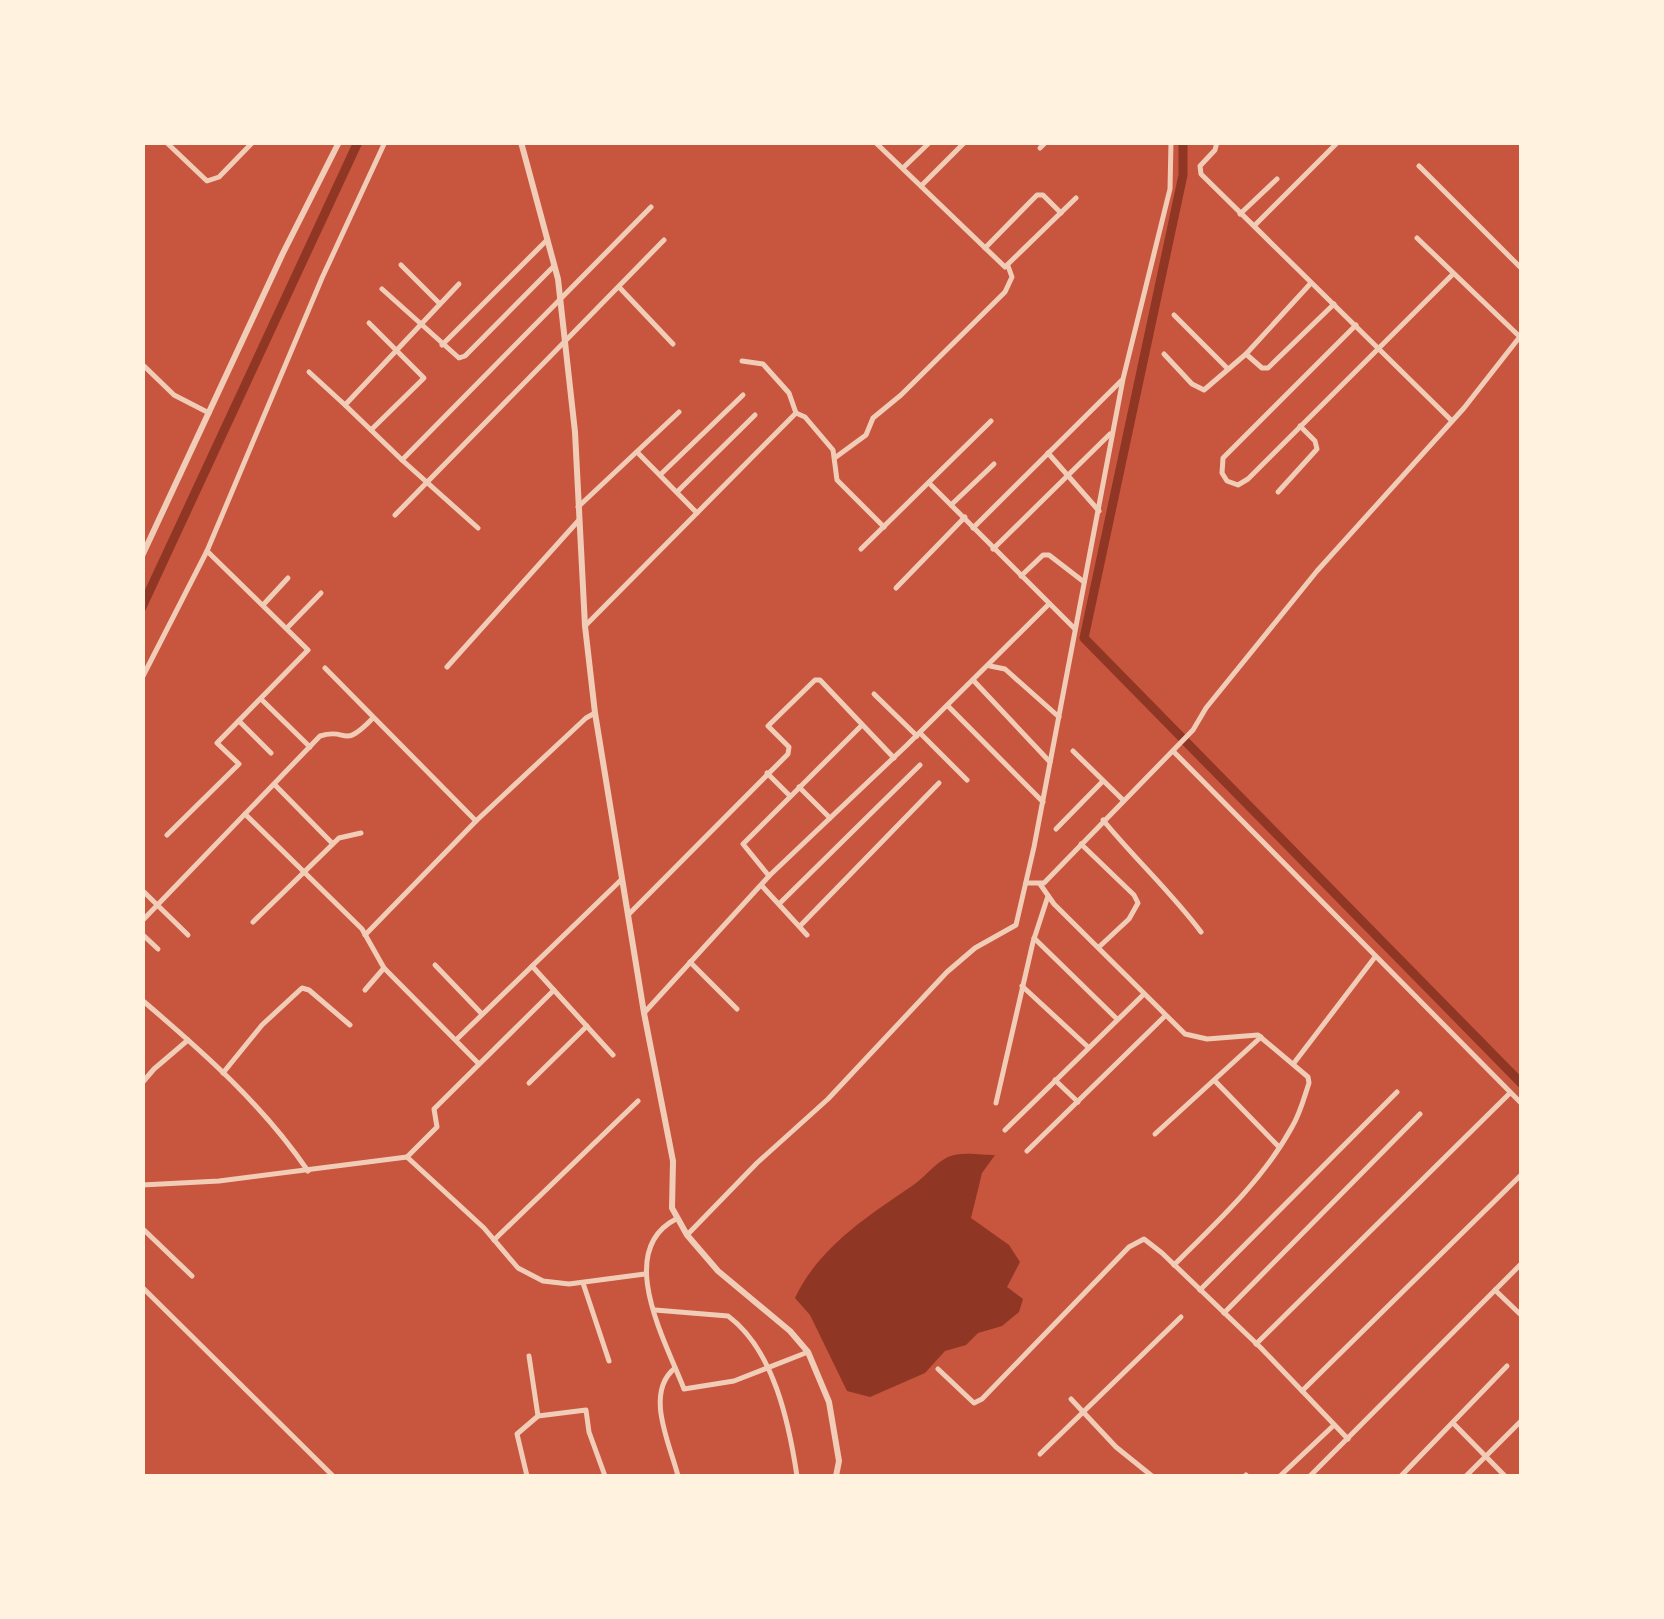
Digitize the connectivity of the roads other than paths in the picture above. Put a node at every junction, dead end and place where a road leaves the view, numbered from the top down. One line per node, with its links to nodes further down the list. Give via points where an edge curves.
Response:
1 (166, 142): 2 (street, via 212,180)
2 (253, 142)
3 (339, 142): 57 (street)
4 (384, 142): 88 (street)
5 (521, 142): 21 (street)
6 (875, 142): 13 (street)
7 (930, 142): 13 (street)
8 (965, 142): 15 (street)
9 (1171, 142): 53 (street, via 1169,195)
10 (1338, 142): 20 (street)
11 (1218, 143): 19 (street, via 1199,172)
12 (1419, 166): 28 (street)
13 (902, 168): 15 (street)
14 (1277, 179): 19 (street)
15 (921, 186): 24 (street)
16 (1076, 198): 18 (street)
17 (651, 207): 34 (street)
18 (1061, 213): 24 (street, via 1040,194); 27 (street)
19 (1240, 214): 20 (street)
20 (1254, 226): 30 (street)
21 (549, 238): 26 (street); 44 (street)
22 (1417, 238): 29 (street)
23 (664, 240): 32 (street)
24 (985, 248): 27 (street)
25 (400, 266): 35 (street)
26 (554, 266): 34 (street); 44 (street, via 465,356)
27 (1008, 266): 67 (street, via 1012,277 1005,292)
28 (1522, 269)
29 (1453, 274): 41 (street); 45 (street)
30 (1310, 283): 36 (street); 48 (street)
31 (459, 284): 35 (street)
32 (618, 287): 42 (street); 43 (street)
33 (382, 289): 39 (street)
34 (560, 297): 42 (street); 68 (street)
35 (440, 304): 39 (street)
36 (1334, 304): 40 (street); 48 (street, via 1268,368)
37 (1174, 315): 51 (street)
38 (369, 323): 46 (street)
39 (419, 324): 44 (street); 46 (street)
40 (1356, 325): 45 (street); 62 (street, via 1223,458 1224,477 1242,484)
41 (1520, 335): 60 (street)
42 (565, 340): 72 (street); 77 (street)
43 (672, 344)
44 (442, 345)
45 (1379, 348): 60 (street); 62 (street)
46 (398, 349): 55 (street); 63 (street, via 424,378)
47 (1164, 354): 51 (street, via 1200,390)
48 (1246, 354): 51 (street)
49 (742, 361): 58 (street, via 764,364 789,393)
50 (142, 364): 57 (street, via 174,395)
51 (1228, 368)
52 (309, 372): 55 (street)
53 (1123, 379): 64 (street); 66 (street)
54 (743, 395): 70 (street)
55 (345, 405): 63 (street)
56 (678, 412): 65 (street)
57 (209, 413): 89 (street)
58 (796, 413): 67 (street); 79 (street)
59 (755, 415): 74 (street)
60 (1452, 421): 115 (street, via 1317,572)
61 (991, 422): 73 (street)
62 (1300, 426): 75 (street, via 1317,449)
63 (372, 429): 68 (street)
64 (1112, 432): 71 (street); 78 (street)
65 (638, 452): 70 (street); 77 (street)
66 (1048, 452): 71 (street); 85 (street)
67 (836, 458): 84 (street, via 837,480)
68 (402, 460): 72 (street)
69 (994, 464): 76 (street)
70 (660, 475): 74 (street)
71 (1068, 475): 78 (street); 86 (street)
72 (427, 480): 80 (street); 83 (street)
73 (930, 483): 76 (street); 84 (street)
74 (677, 492): 79 (street)
75 (1278, 492)
76 (951, 505): 81 (street)
77 (578, 508): 82 (street)
78 (1099, 510): 92 (street)
79 (697, 512): 97 (street)
80 (395, 515)
81 (964, 517): 85 (street); 93 (street)
82 (581, 518): 97 (street); 101 (street)
83 (478, 528)
84 (884, 528): 87 (street)
85 (973, 528): 86 (street)
86 (993, 549): 90 (street)
87 (861, 550)
88 (207, 551): 96 (street); 103 (street)
89 (142, 556)
90 (1021, 576): 92 (street, via 1049,555); 95 (street)
91 (288, 578): 96 (street)
92 (1084, 582): 99 (street)
93 (896, 588)
94 (321, 593): 98 (street)
95 (1050, 604): 99 (street); 100 (street)
96 (263, 605): 98 (street)
97 (585, 626): 108 (street)
98 (287, 628): 106 (street, via 308,650)
99 (1075, 629): 109 (street)
100 (988, 666): 104 (street); 109 (street, via 1005,670)
101 (447, 667)
102 (325, 668): 110 (street)
103 (142, 678)
104 (974, 680): 107 (street); 119 (street)
105 (874, 694): 113 (street)
106 (261, 698): 111 (street); 114 (street)
107 (948, 706): 113 (street); 129 (street)
108 (595, 713): 133 (street); 141 (street)
109 (1059, 717): 119 (street)
110 (373, 718): 114 (street, via 356,735 327,733); 133 (street)
111 (239, 721): 117 (street); 136 (street, via 217,744 239,764)
112 (862, 724): 118 (street); 121 (street, via 815,680 769,724 790,750); 126 (street)
113 (918, 734): 118 (street); 122 (street)
114 (310, 747): 125 (street)
115 (1175, 749): 128 (street); 160 (street)
116 (1073, 752): 123 (street)
117 (272, 753)
118 (894, 758): 131 (street)
119 (1050, 762): 129 (street)
120 (920, 765): 146 (street)
121 (768, 773): 127 (street); 148 (street)
122 (968, 780)
123 (1104, 781): 128 (street); 134 (street)
124 (939, 783): 151 (street)
125 (274, 784): 130 (street); 137 (street)
126 (799, 787): 127 (street); 131 (street)
127 (790, 796): 140 (street, via 743,844)
128 (1123, 800): 132 (street)
129 (1043, 802): 142 (street)
130 (245, 814): 139 (street); 147 (street)
131 (830, 818): 140 (street)
132 (1103, 820): 138 (street); 152 (street)
133 (476, 821): 155 (street)
134 (1056, 829)
135 (361, 833): 137 (street)
136 (167, 836)
137 (332, 844): 139 (street)
138 (1081, 844): 142 (street); 158 (street, via 1138,903)
139 (306, 872): 150 (street); 155 (street)
140 (768, 876): 143 (street)
141 (622, 879): 148 (street); 163 (street)
142 (1034, 884): 145 (street); 206 (street, via 1016,924 947,972)
143 (762, 886): 146 (street); 161 (street)
144 (142, 890): 147 (street)
145 (1048, 896): 157 (street); 158 (street)
146 (780, 903): 151 (street)
147 (158, 906): 149 (street); 154 (street)
148 (629, 914): 171 (street)
149 (142, 922)
150 (253, 922)
151 (800, 926): 156 (street)
152 (1201, 932)
153 (142, 934): 159 (street)
154 (188, 935)
155 (365, 935): 164 (street)
156 (807, 935)
157 (1034, 938): 165 (street); 174 (street)
158 (1098, 947): 168 (street)
159 (158, 949)
160 (1375, 956): 182 (street); 190 (street)
161 (690, 962): 170 (street); 171 (street)
162 (435, 965): 172 (street)
163 (532, 966): 167 (street); 172 (street)
164 (384, 968): 166 (street); 178 (street)
165 (1022, 986): 180 (street); 193 (street)
166 (365, 990)
167 (554, 990): 176 (street); 183 (street)
168 (1144, 994): 173 (street); 174 (street)
169 (142, 1000): 179 (street)
170 (737, 1009)
171 (644, 1013): 204 (street, via 674,1161)
172 (482, 1014): 178 (street)
173 (1165, 1016): 177 (street, via 1185,1034 1207,1039); 192 (street)
174 (1117, 1020): 180 (street)
175 (350, 1024): 184 (street, via 302,988)
176 (587, 1026): 181 (street); 188 (street)
177 (1261, 1037): 182 (street); 186 (street)
178 (457, 1038): 183 (street)
179 (188, 1040): 184 (street); 187 (street)
180 (1088, 1048): 185 (street)
181 (613, 1055)
182 (1294, 1063): 198 (street, via 1309,1083)
183 (480, 1064): 200 (street, via 434,1109 437,1127)
184 (223, 1074): 201 (street, via 278,1128)
185 (1056, 1080): 192 (street); 196 (street)
186 (1214, 1080): 197 (street); 198 (street)
187 (142, 1083)
188 (529, 1083)
189 (1397, 1092): 214 (street)
190 (1510, 1092): 194 (street); 220 (street)
191 (638, 1101): 207 (street)
192 (1078, 1102): 199 (street)
193 (996, 1103)
194 (1522, 1104)
195 (1420, 1114): 217 (street)
196 (1006, 1130)
197 (1155, 1134)
198 (1280, 1147): 209 (street)
199 (1027, 1152)
200 (407, 1157): 201 (street); 207 (street)
201 (308, 1171): 203 (street)
202 (1522, 1174): 228 (street)
203 (142, 1185)
204 (676, 1219): 206 (street); 210 (street, via 650,1244)
205 (142, 1228): 211 (street)
206 (687, 1235): 221 (street)
207 (494, 1240): 212 (street, via 518,1268 543,1281)
208 (1522, 1263): 215 (street)
209 (1174, 1264): 214 (street); 227 (street, via 1138,1240 974,1403)
210 (645, 1274): 212 (street); 216 (street)
211 (192, 1276)
212 (583, 1283): 223 (street)
213 (142, 1286): 238 (street)
214 (1200, 1290): 217 (street)
215 (1494, 1290): 218 (street); 235 (street)
216 (654, 1310): 225 (street); 226 (street, via 728,1316)
217 (1224, 1313): 220 (street)
218 (1522, 1316)
219 (1181, 1317): 230 (street)
220 (1256, 1344): 228 (street)
221 (808, 1352): 226 (street); 243 (street, via 829,1402)
222 (530, 1356): 231 (street)
223 (609, 1360)
224 (1507, 1366): 233 (street)
225 (676, 1367): 226 (street, via 684,1389); 241 (street, via 658,1391)
226 (768, 1368): 242 (street, via 788,1420)
227 (938, 1369)
228 (1302, 1390): 234 (street)
229 (1070, 1399): 230 (street)
230 (1084, 1412): 236 (street); 244 (street)
231 (538, 1416): 239 (street, via 516,1434); 240 (street, via 586,1410)
232 (1522, 1420): 237 (street)
233 (1453, 1423): 237 (street); 247 (street)
234 (1334, 1425): 235 (street); 245 (street)
235 (1348, 1439): 246 (street)
236 (1040, 1454)
237 (1486, 1457): 248 (street); 249 (street)
238 (333, 1476)
239 (527, 1476)
240 (605, 1476)
241 (678, 1476)
242 (797, 1476)
243 (836, 1476)
244 (1151, 1476)
245 (1280, 1476)
246 (1310, 1476)
247 (1401, 1476)
248 (1466, 1476)
249 (1504, 1476)

